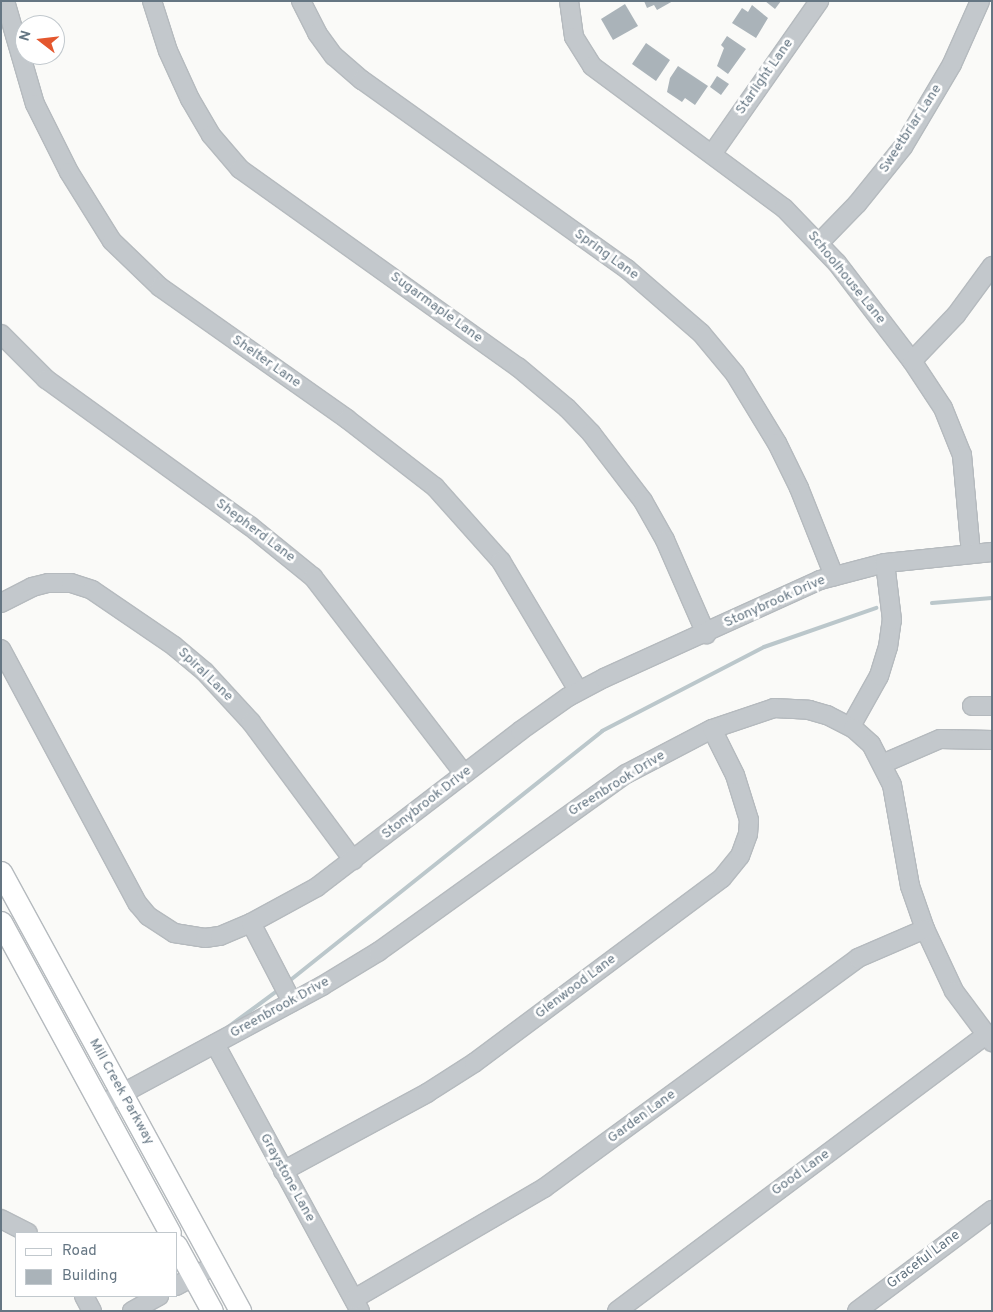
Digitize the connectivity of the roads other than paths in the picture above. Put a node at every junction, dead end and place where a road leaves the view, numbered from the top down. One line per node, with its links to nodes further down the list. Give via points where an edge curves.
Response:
1 (5, 1): 19 (street, Shelter Lane, via 35,104 83,197 112,241 160,287 347,419 440,492 501,561)
2 (152, 1): 17 (street, Sugarmaple Lane, via 168,51 190,99 211,135 240,168 518,367 568,408 591,433 643,501 669,549)
3 (301, 1): 15 (street, Spring Lane, via 318,34 348,69 627,269 701,333 735,374 776,443 799,488)
4 (569, 1): 7 (street, Schoolhouse Lane, via 574,36 592,66)
5 (819, 1): 7 (street, Starlight Lane)
6 (980, 1): 8 (street, Sweetbriar Lane, via 952,64 902,147 857,204)
7 (712, 154): 8 (street, Schoolhouse Lane, via 784,208)
8 (820, 242): 11 (street, Schoolhouse Lane)
9 (992, 266): 11 (street, via 956,315)
10 (1, 334): 26 (street, Shepherd Lane, via 46,379 250,526 313,577)
11 (912, 361): 13 (street, Schoolhouse Lane, via 943,408 962,455)
12 (992, 552): 13 (street, Stonybrook Drive)
13 (971, 554): 14 (street, Stonybrook Drive)
14 (885, 563): 15 (street, Stonybrook Drive); 22 (street, via 892,620 888,647 879,676)
15 (834, 576): 17 (street, Stonybrook Drive, via 794,590)
16 (1, 603): 27 (street, Spiral Lane, via 32,587 71,582 92,590 174,646 205,672 251,722)
17 (706, 634): 19 (street, Stonybrook Drive)
18 (1, 649): 30 (street, Stonybrook Drive, via 138,904 148,916 174,933 189,937 220,936)
19 (578, 690): 26 (street, Stonybrook Drive)
20 (972, 706): 21 (street)
21 (992, 706)
22 (851, 726): 23 (street, Greenbrook Drive, via 809,710 782,708 762,710); 25 (street, Greenbrook Drive, via 868,740)
23 (712, 729): 32 (street, Greenbrook Drive, via 593,795 432,915 378,952); 37 (street, Glenwood Lane, via 735,775 748,820 743,850 722,878 474,1063 427,1093)
24 (992, 740): 25 (street, via 940,739)
25 (882, 764): 31 (street, Greenbrook Drive, via 895,798 910,886)
26 (464, 774): 27 (street, Stonybrook Drive)
27 (353, 860): 30 (street, Stonybrook Drive, via 317,887)
28 (1, 872): 35 (main road, Mill Creek Parkway)
29 (1, 922): 36 (main road, Mill Creek Parkway)
30 (252, 923): 32 (street)
31 (925, 929): 33 (street, Greenbrook Drive, via 954,990); 47 (street, Garden Lane, via 858,958 544,1188)
32 (292, 1002): 34 (street, Greenbrook Drive)
33 (989, 1038): 52 (street, Good Lane)
34 (215, 1044): 35 (street, Greenbrook Drive); 37 (street, Graystone Lane)
35 (122, 1094): 36 (street, Greenbrook Drive); 43 (main road, Mill Creek Parkway)
36 (101, 1105): 41 (main road, Mill Creek Parkway)
37 (283, 1171): 47 (street, Graystone Lane)
38 (992, 1210): 53 (street, Graceful Lane)
39 (1, 1219): 40 (street)
40 (26, 1232)
41 (169, 1232)
42 (178, 1253): 44 (main road)
43 (215, 1265): 44 (street); 51 (main road, Mill Creek Parkway)
44 (185, 1282): 50 (main road)
45 (85, 1297): 48 (street)
46 (158, 1297): 49 (street)
47 (357, 1305)
48 (92, 1311)
49 (132, 1311)
50 (212, 1311)
51 (240, 1311)
52 (617, 1311)
53 (857, 1311)

